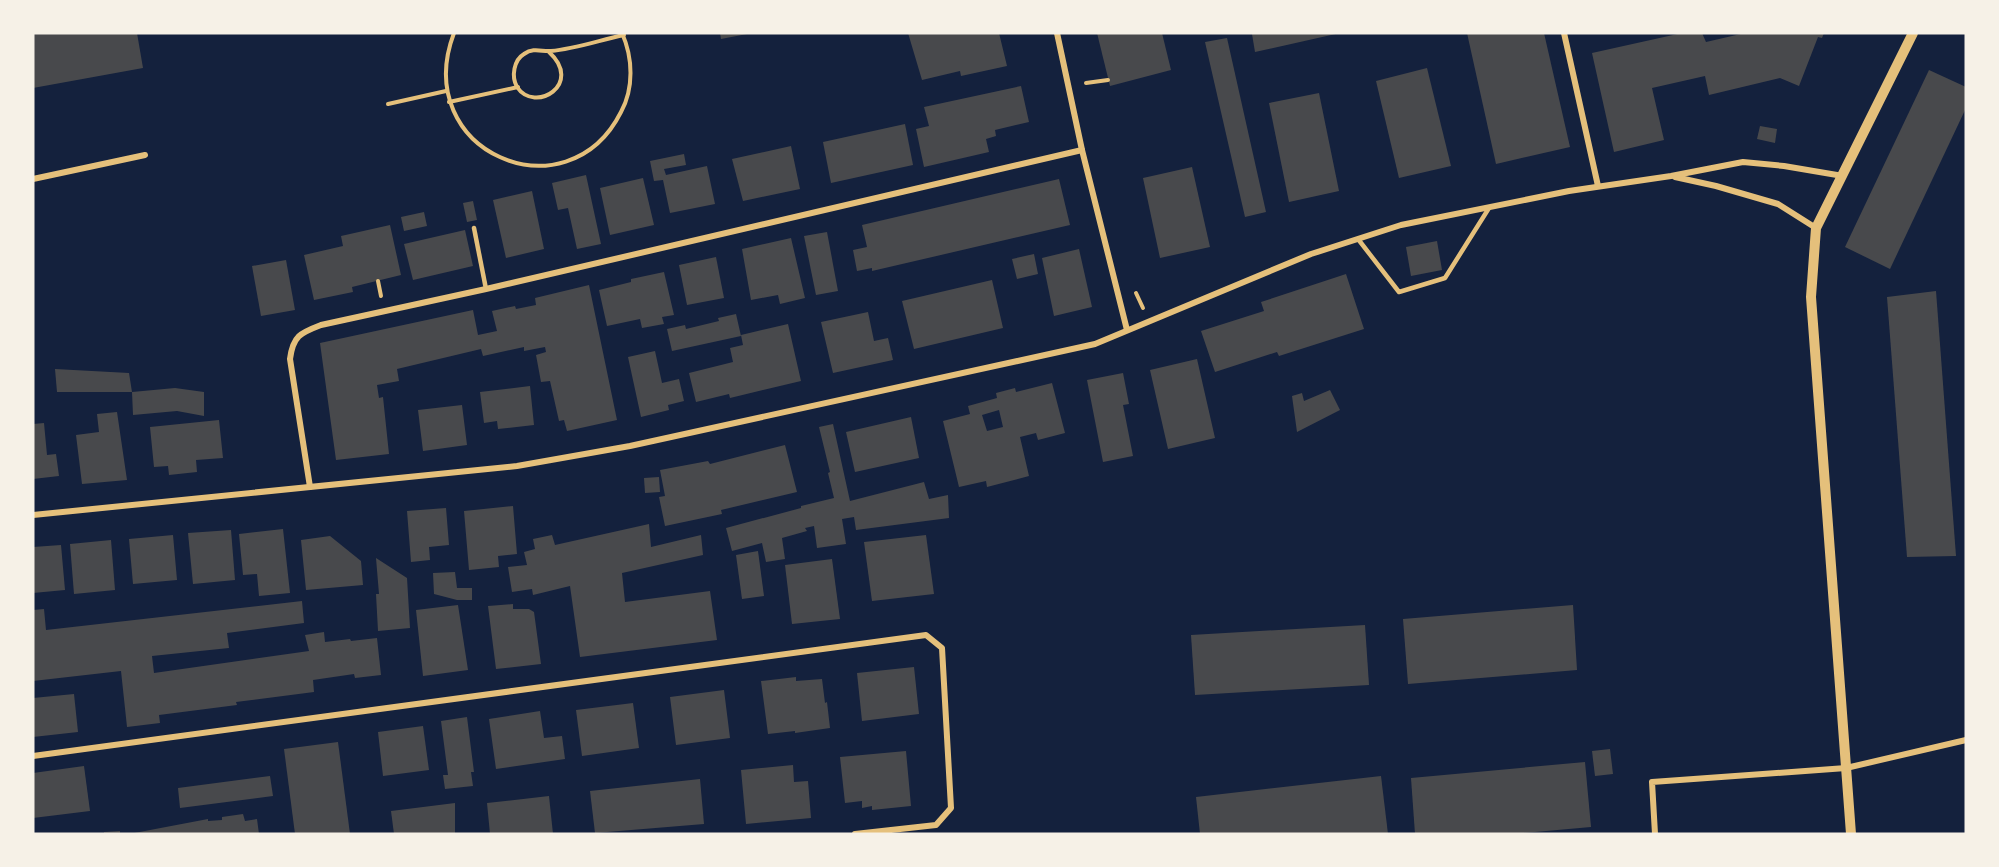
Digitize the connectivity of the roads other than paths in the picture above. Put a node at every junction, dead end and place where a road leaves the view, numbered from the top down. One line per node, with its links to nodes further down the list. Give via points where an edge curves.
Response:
1 (1057, 33): 4 (street)
2 (1564, 33): 9 (street)
3 (1913, 33): 7 (street)
4 (1083, 150): 14 (street); 15 (street)
5 (145, 155): 8 (street)
6 (1671, 176): 7 (street, via 1743,162); 9 (street); 12 (street, via 1778,204)
7 (1843, 176): 12 (street)
8 (33, 179)
9 (1598, 186): 10 (street)
10 (1490, 206): 13 (street, via 1401,225); 13 (lane, via 1445,278 1399,291)
11 (474, 228): 14 (lane)
12 (1816, 228): 20 (street, via 1811,297)
13 (1358, 239): 15 (street, via 1311,254)
14 (486, 289): 16 (street, via 321,325 297,336 290,359)
15 (1127, 330): 16 (street, via 1095,344 630,446 517,466)
16 (310, 487): 17 (street)
17 (33, 515)
18 (1966, 740): 20 (street)
19 (33, 756): 21 (street, via 926,635 942,648 951,808 936,825)
20 (1846, 768): 22 (street, via 1652,782); 23 (street)
21 (855, 834)
22 (1656, 834)
23 (1851, 834)

